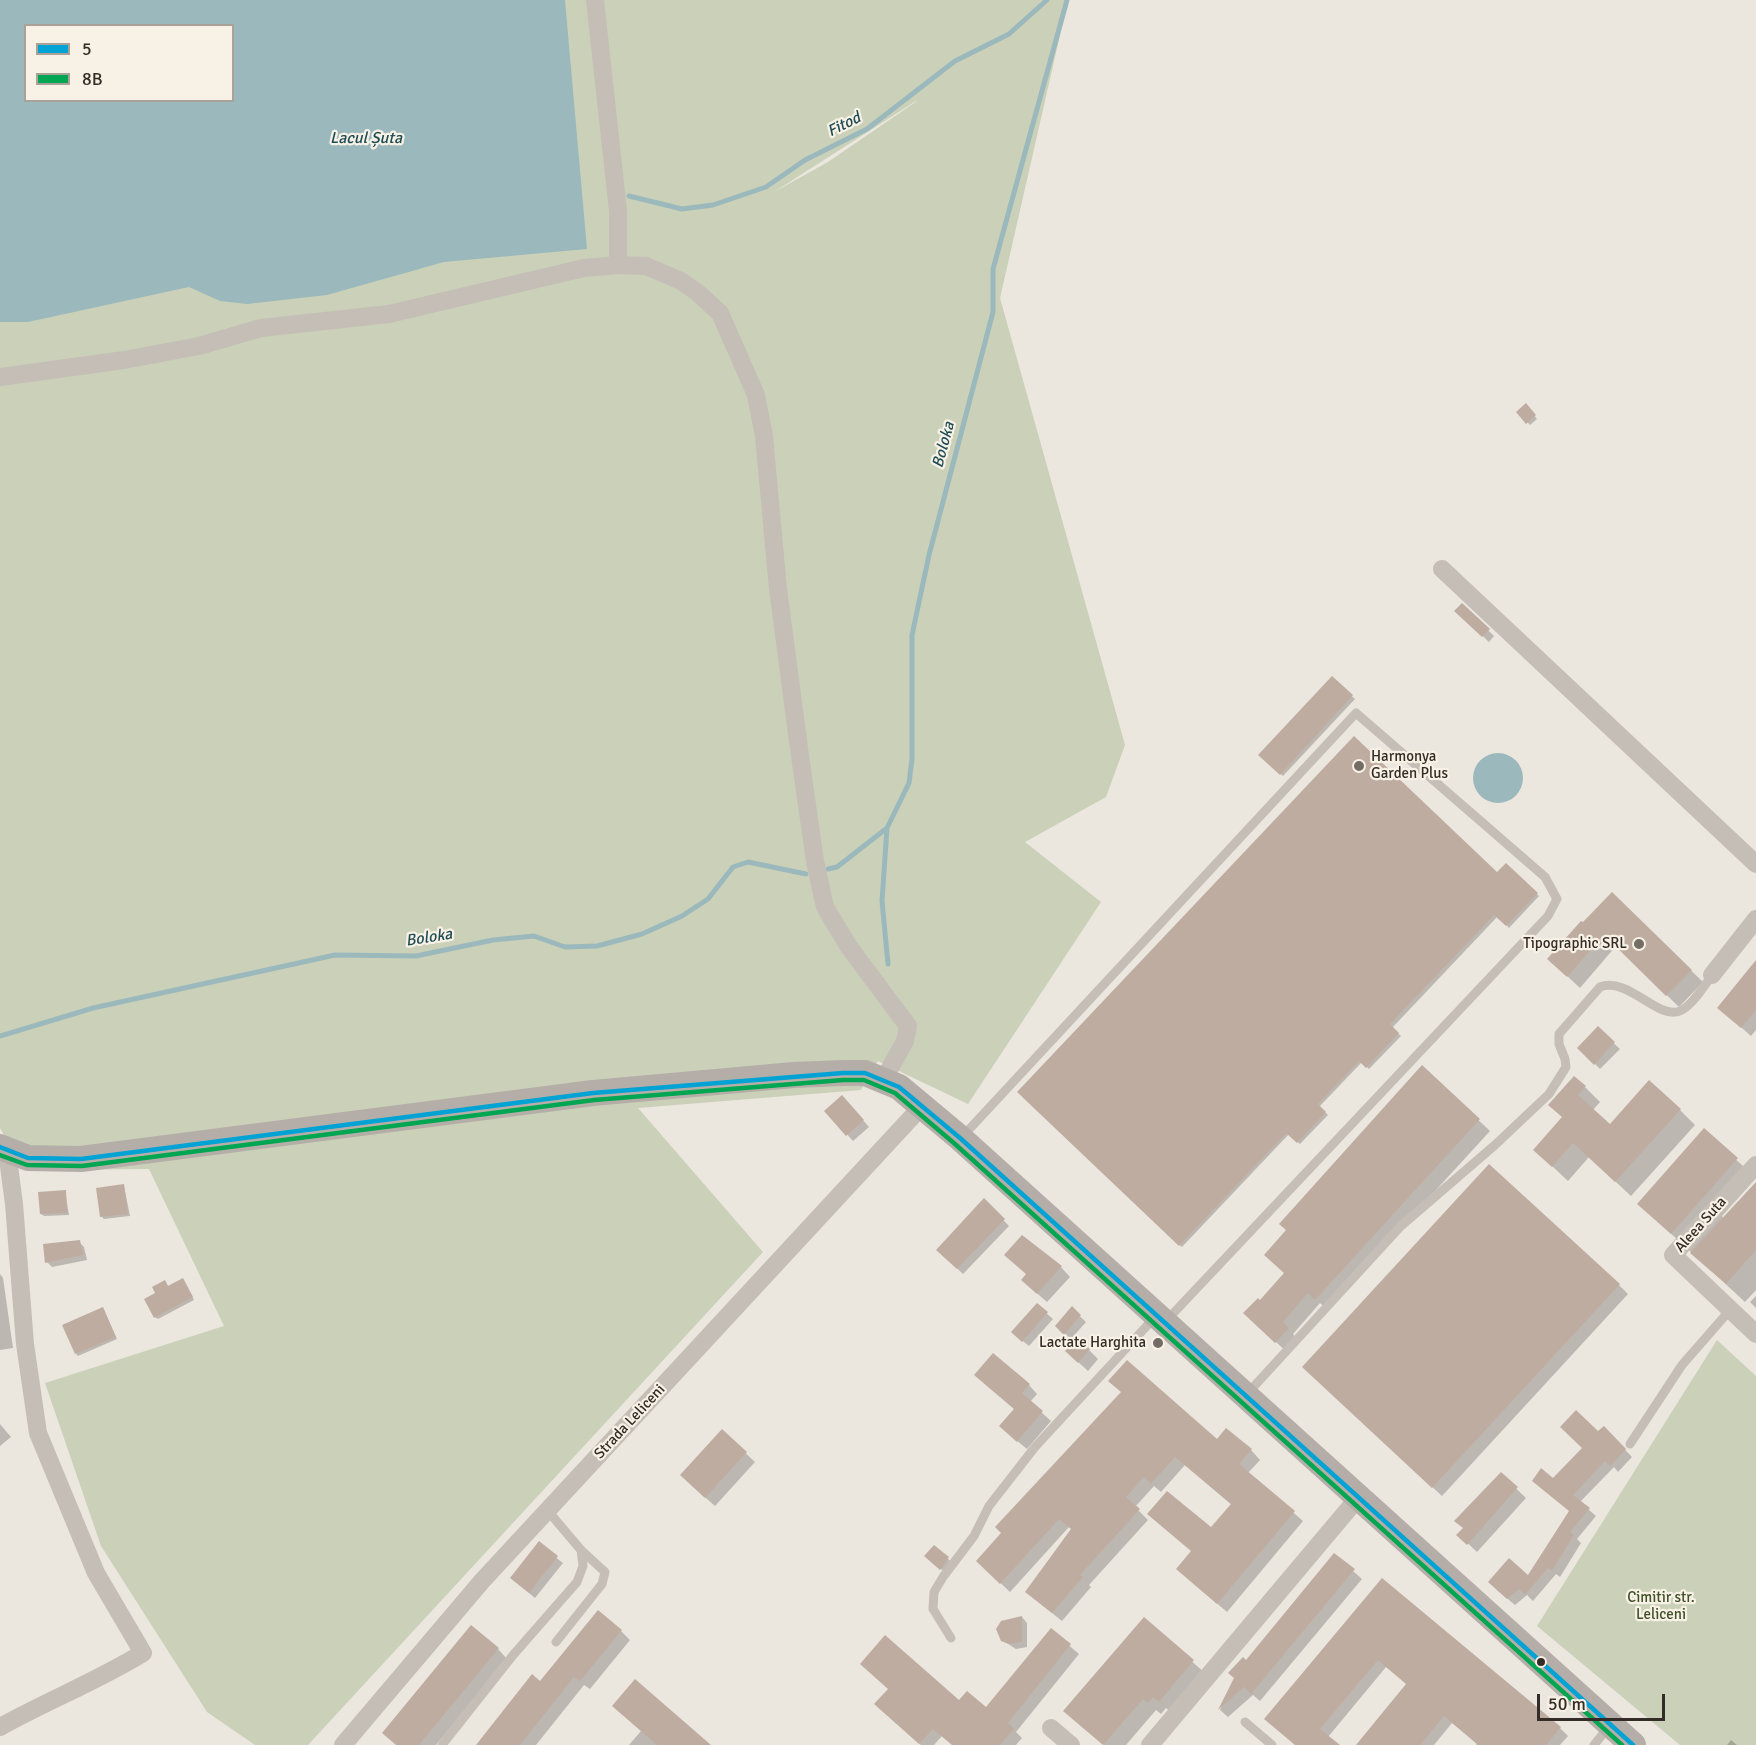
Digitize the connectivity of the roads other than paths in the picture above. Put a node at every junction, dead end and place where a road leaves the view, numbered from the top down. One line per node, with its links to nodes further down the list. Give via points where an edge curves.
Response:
1 (595, 0): 2 (street, via 618,211)
2 (618, 265): 3 (street, via 584,268 389,314 261,328 199,346); 8 (street, via 660,271 698,292 720,314 756,395 764,436 791,687 825,907 849,947 908,1026 905,1041)
3 (0, 377)
4 (1442, 569): 5 (street)
5 (1756, 864)
6 (1756, 919): 7 (street)
7 (1713, 975): 16 (lane, via 1697,996 1675,1013 1663,1011 1628,989 1609,983 1600,987 1559,1034 1566,1067 1549,1094 1401,1226)
8 (884, 1079): 9 (main road); 11 (main road, via 865,1073 794,1075 593,1093 81,1159 28,1158)
9 (923, 1105): 10 (main road); 19 (street, Strada Leliceni)
10 (960, 1138): 14 (main road); 14 (lane, via 1356,713 1545,877 1557,898 1548,915)
11 (3, 1149): 25 (street, via 14,1204 24,1344 38,1433 96,1574 143,1653 104,1677)
12 (1756, 1165): 13 (street, Aleea Suta, via 1673,1255)
13 (1730, 1310): 15 (street, Aleea Suta); 17 (lane, via 1682,1365)
14 (1161, 1318): 16 (main road); 21 (lane, via 1035,1447 979,1521 969,1544 934,1592 933,1609)
15 (1756, 1334)
16 (1246, 1395): 18 (main road)
17 (1630, 1444)
18 (1357, 1499): 24 (main road); 30 (street)
19 (548, 1511): 20 (lane); 27 (street, Strada Leliceni, via 482,1581)
20 (582, 1550): 22 (lane, via 605,1572 602,1584); 28 (lane, via 583,1566 577,1582)
21 (951, 1638)
22 (556, 1642)
23 (1245, 1722): 31 (lane)
24 (1610, 1725): 32 (lane); 33 (main road)
25 (0, 1727)
26 (1051, 1728): 29 (street)
27 (343, 1745)
28 (442, 1745)
29 (1071, 1745)
30 (1150, 1745)
31 (1272, 1745)
32 (1594, 1745)
33 (1633, 1745)

